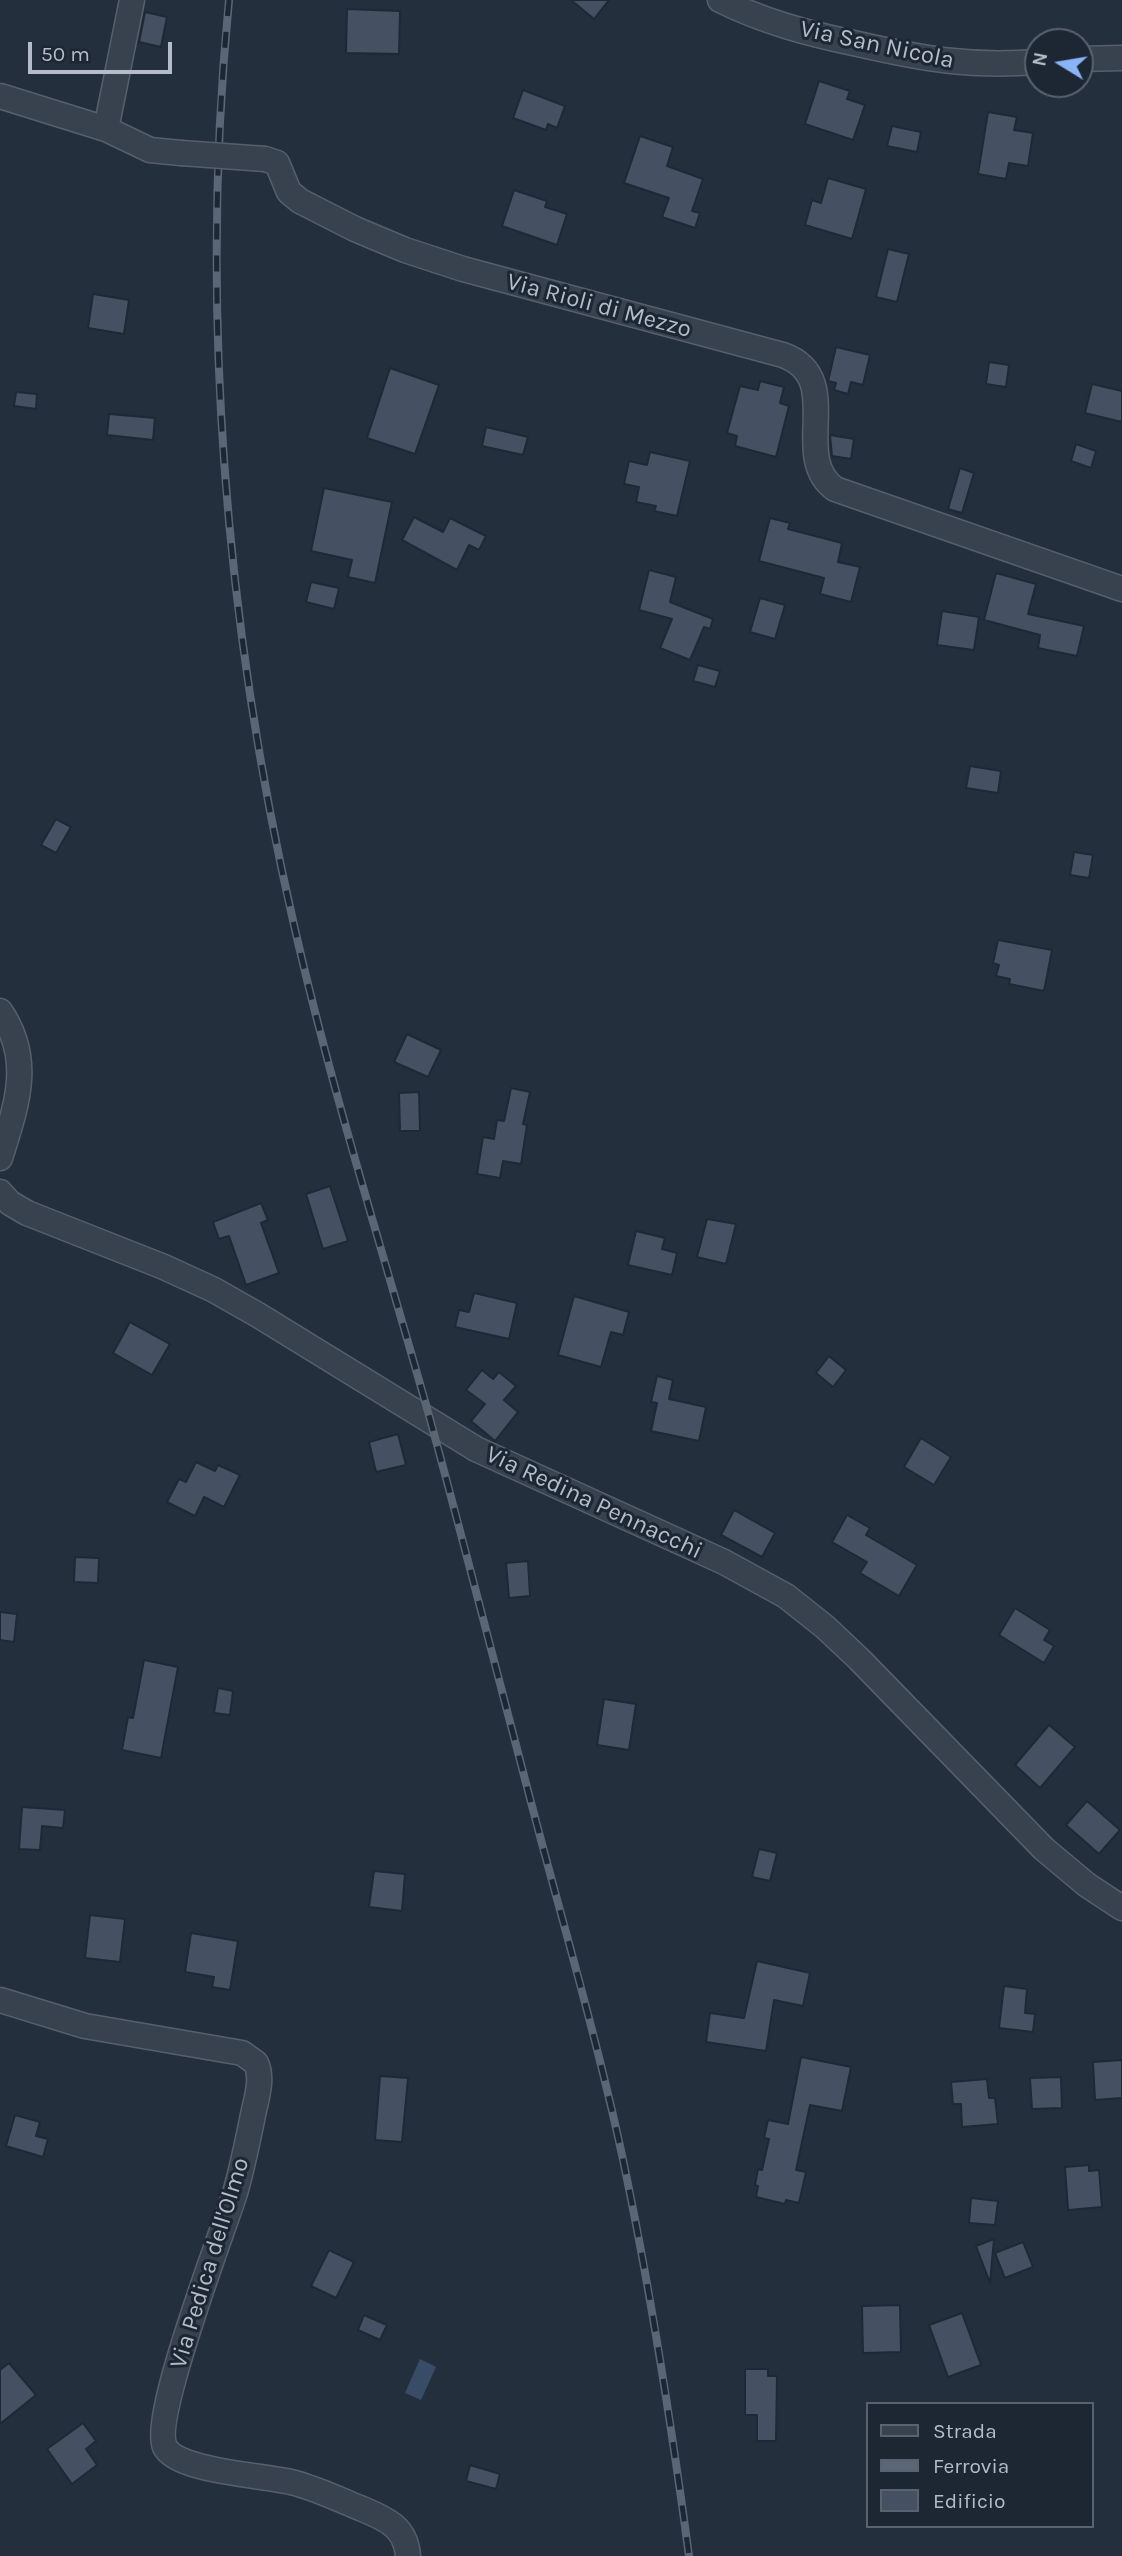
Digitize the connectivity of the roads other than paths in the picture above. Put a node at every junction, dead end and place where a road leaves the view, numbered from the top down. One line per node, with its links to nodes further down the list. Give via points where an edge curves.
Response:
1 (132, 0): 7 (street)
2 (720, 0): 5 (street, Via San Nicola, via 794,29 929,60)
3 (1122, 58): 4 (street)
4 (1094, 59)
5 (1024, 62)
6 (0, 96): 7 (street, Via Rioli di Mezzo)
7 (106, 129): 8 (street, Via Rioli di Mezzo, bridge, via 150,150 277,163 289,192 300,201 405,250 783,355 807,372 815,395 818,470 835,489)
8 (1122, 589)
9 (0, 1011): 10 (street, via 17,1043 20,1068)
10 (0, 1158)
11 (0, 1192): 12 (street, Via Redina Pennacchi, via 27,1213 230,1298 485,1454 657,1531 786,1596 859,1659 1044,1849)
12 (1122, 1908)
13 (0, 2000): 14 (street, Via Pedica dell'Olmo, via 85,2026 242,2053 256,2063 259,2082 239,2179 180,2359 163,2420 164,2443 171,2454 188,2464 295,2483 381,2516 398,2528)
14 (408, 2556)

